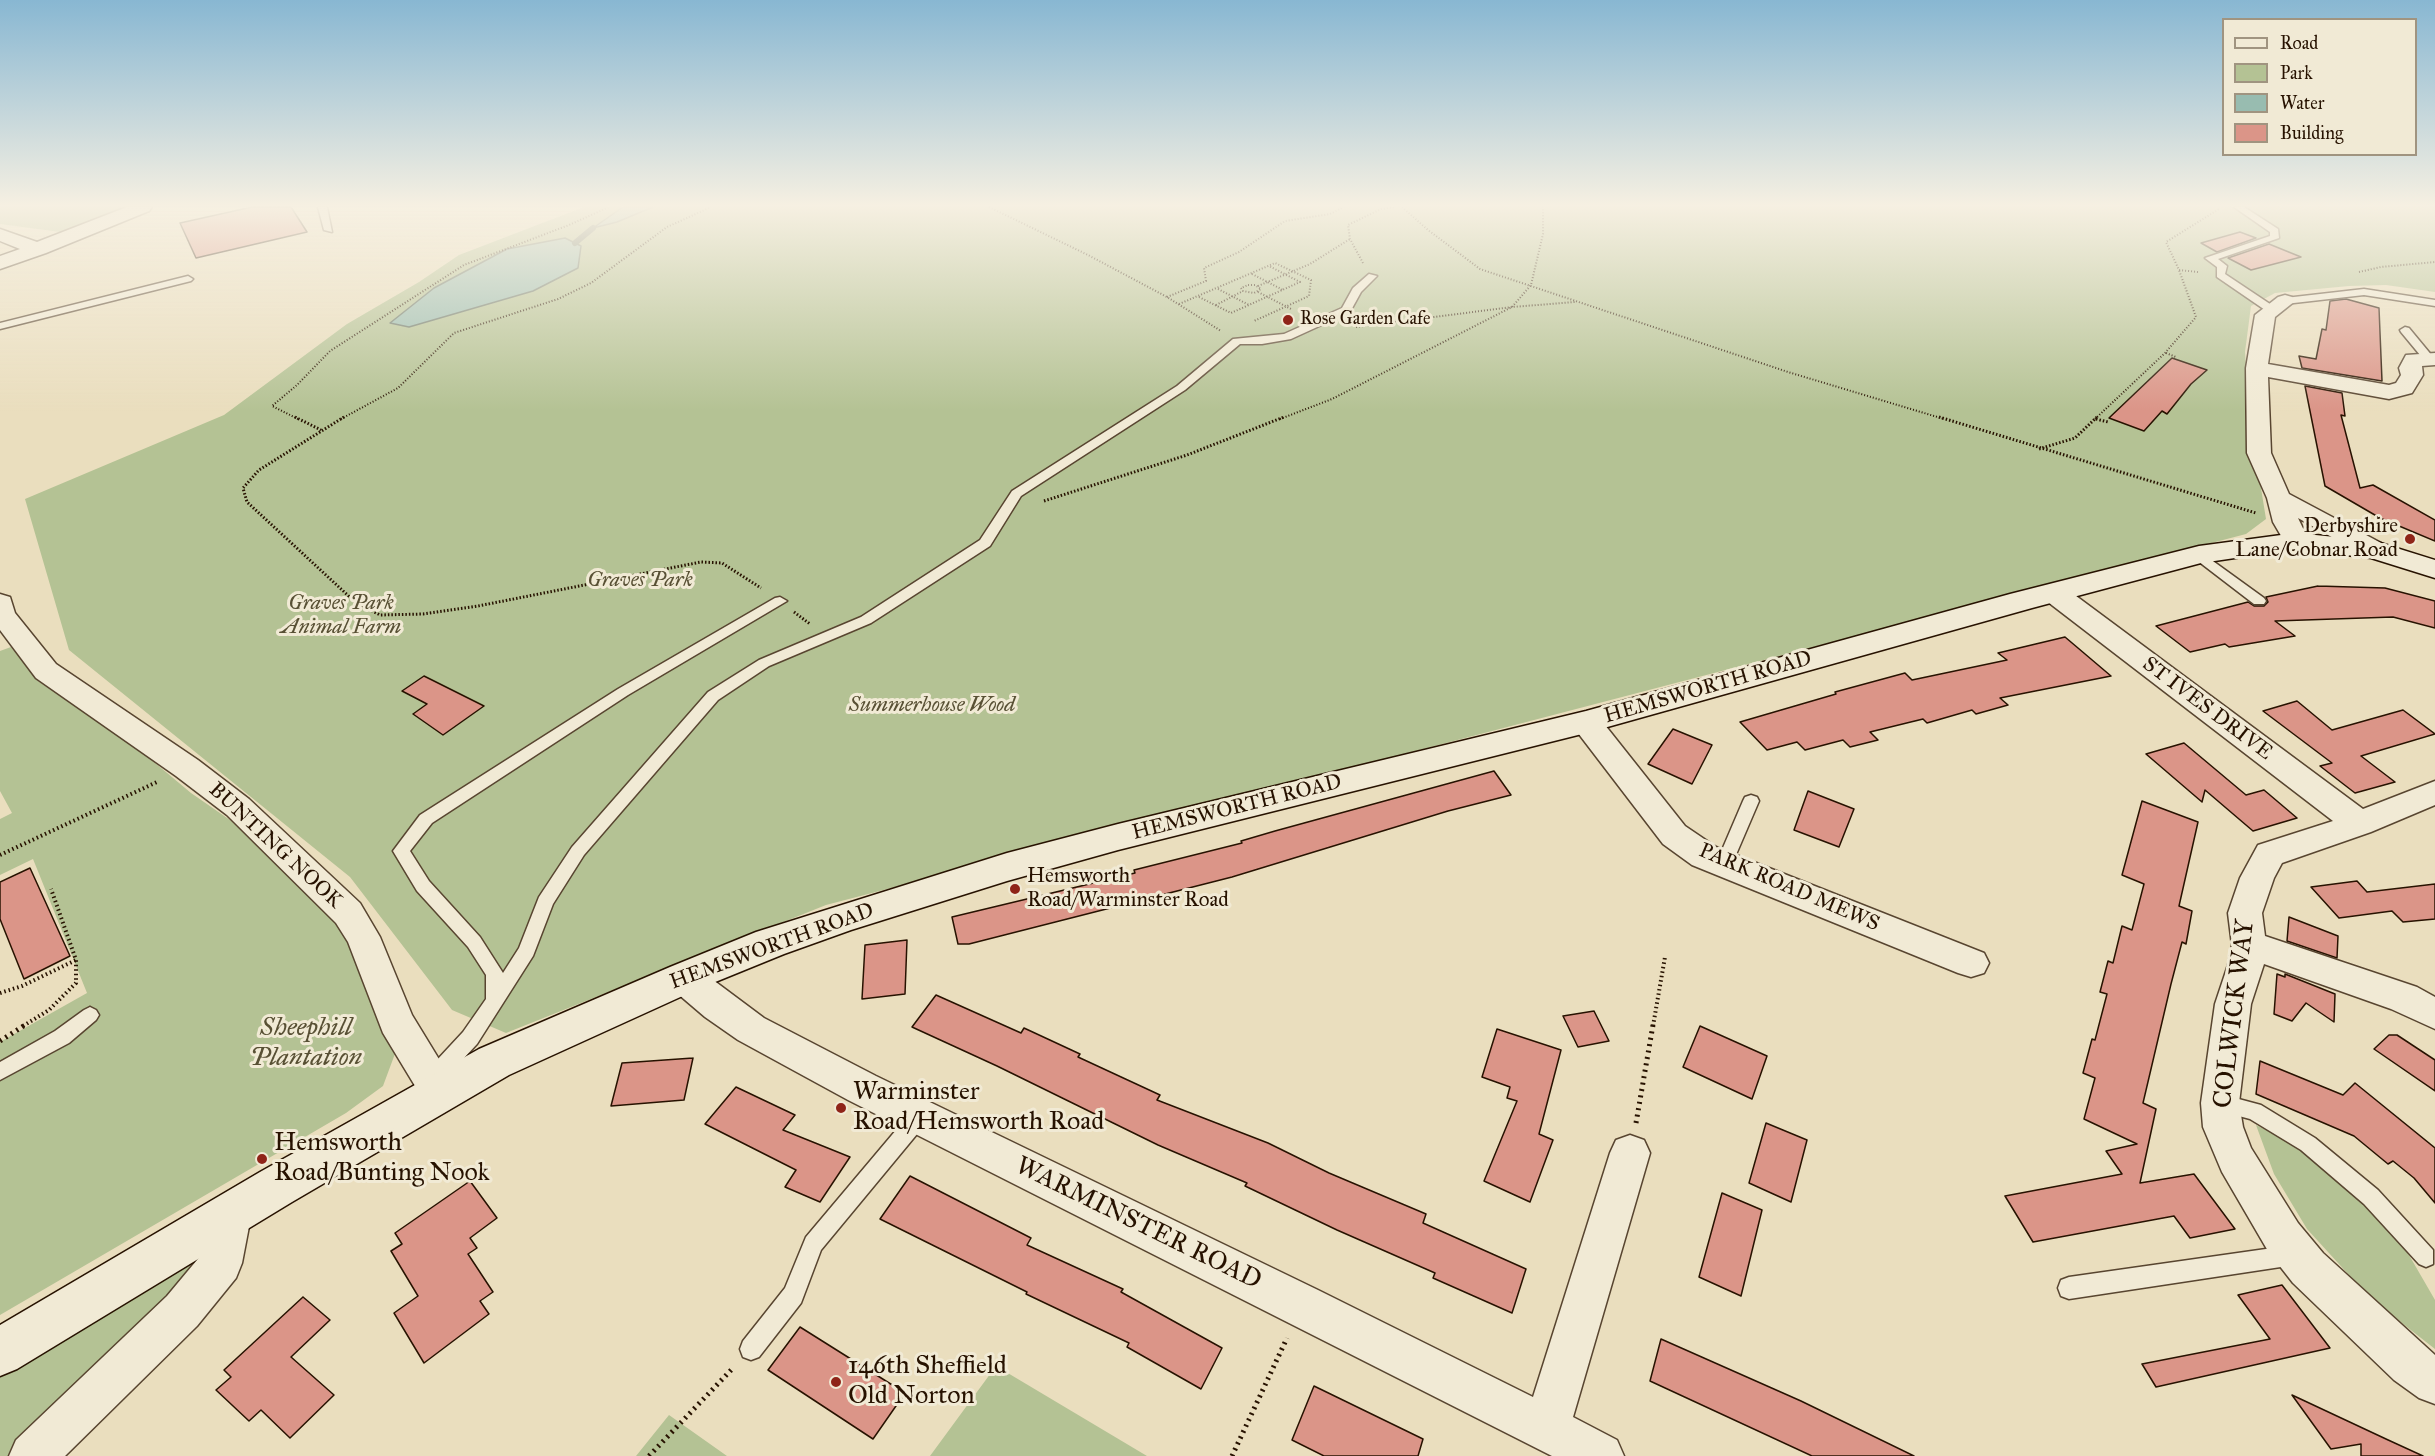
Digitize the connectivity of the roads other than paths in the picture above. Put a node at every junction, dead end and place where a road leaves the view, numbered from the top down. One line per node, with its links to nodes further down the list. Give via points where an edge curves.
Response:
1 (2220, 275): 5 (lane)
2 (1372, 276): 26 (lane, via 1346,310 1287,337 1262,342 1243,340 1181,388 1016,494 985,543 866,620 764,663 713,696 578,851 545,903 527,951)
3 (188, 279): 6 (lane)
4 (2435, 303): 5 (lane, via 2364,292)
5 (2278, 305): 9 (street, via 2265,315)
6 (0, 326)
7 (2405, 330): 8 (lane)
8 (2432, 359): 9 (street, via 2414,360 2412,375 2404,388 2389,392)
9 (2257, 369): 10 (street, via 2254,452)
10 (2287, 520): 11 (street, HEMSWORTH ROAD); 11 (street); 12 (street, HEMSWORTH ROAD, via 2249,546)
11 (2374, 550): 13 (street, HEMSWORTH ROAD)
12 (2199, 555): 14 (street, HEMSWORTH ROAD); 16 (lane)
13 (2435, 568)
14 (2054, 593): 18 (street, HEMSWORTH ROAD); 21 (street, ST IVES DRIVE)
15 (780, 601): 26 (lane, via 623,692 426,819 401,850 423,886 474,942 495,974)
16 (2259, 601)
17 (0, 603): 30 (street, BUNTING NOOK, via 2,614 46,671 238,807 348,913 375,965 396,1022)
18 (1586, 723): 22 (street, PARK ROAD MEWS, via 1674,835 1704,856); 25 (street, HEMSWORTH ROAD, via 1007,867 795,934)
19 (2435, 792): 21 (street, COLWICK WAY)
20 (1751, 801): 22 (lane)
21 (2360, 824): 23 (street, COLWICK WAY, via 2270,854 2245,913)
22 (1724, 864): 24 (street, PARK ROAD MEWS)
23 (2249, 945): 27 (street, via 2404,998); 31 (street, COLWICK WAY, via 2233,1004)
24 (1971, 963)
25 (684, 978): 30 (street, HEMSWORTH ROAD); 32 (street, WARMINSTER ROAD, via 751,1029)
26 (495, 999): 30 (lane)
27 (2435, 1014)
28 (90, 1015): 29 (lane, via 62,1037)
29 (0, 1072)
30 (435, 1086): 34 (street, HEMSWORTH ROAD)
31 (2220, 1103): 35 (street, COLWICK WAY, via 2223,1127 2236,1159); 36 (lane, via 2254,1111 2308,1144 2371,1197)
32 (920, 1116): 38 (lane, via 813,1244 793,1296); 41 (street, WARMINSTER ROAD)
33 (1630, 1153): 41 (street)
34 (230, 1216): 39 (street, HEMSWORTH ROAD); 42 (street, via 221,1263 182,1311)
35 (2297, 1254): 37 (lane); 40 (street, COLWICK WAY, via 2353,1312)
36 (2426, 1257)
37 (2069, 1288)
38 (751, 1349)
39 (0, 1353)
40 (2435, 1382)
41 (1546, 1429): 43 (street, WARMINSTER ROAD)
42 (32, 1456)
43 (1601, 1456)

